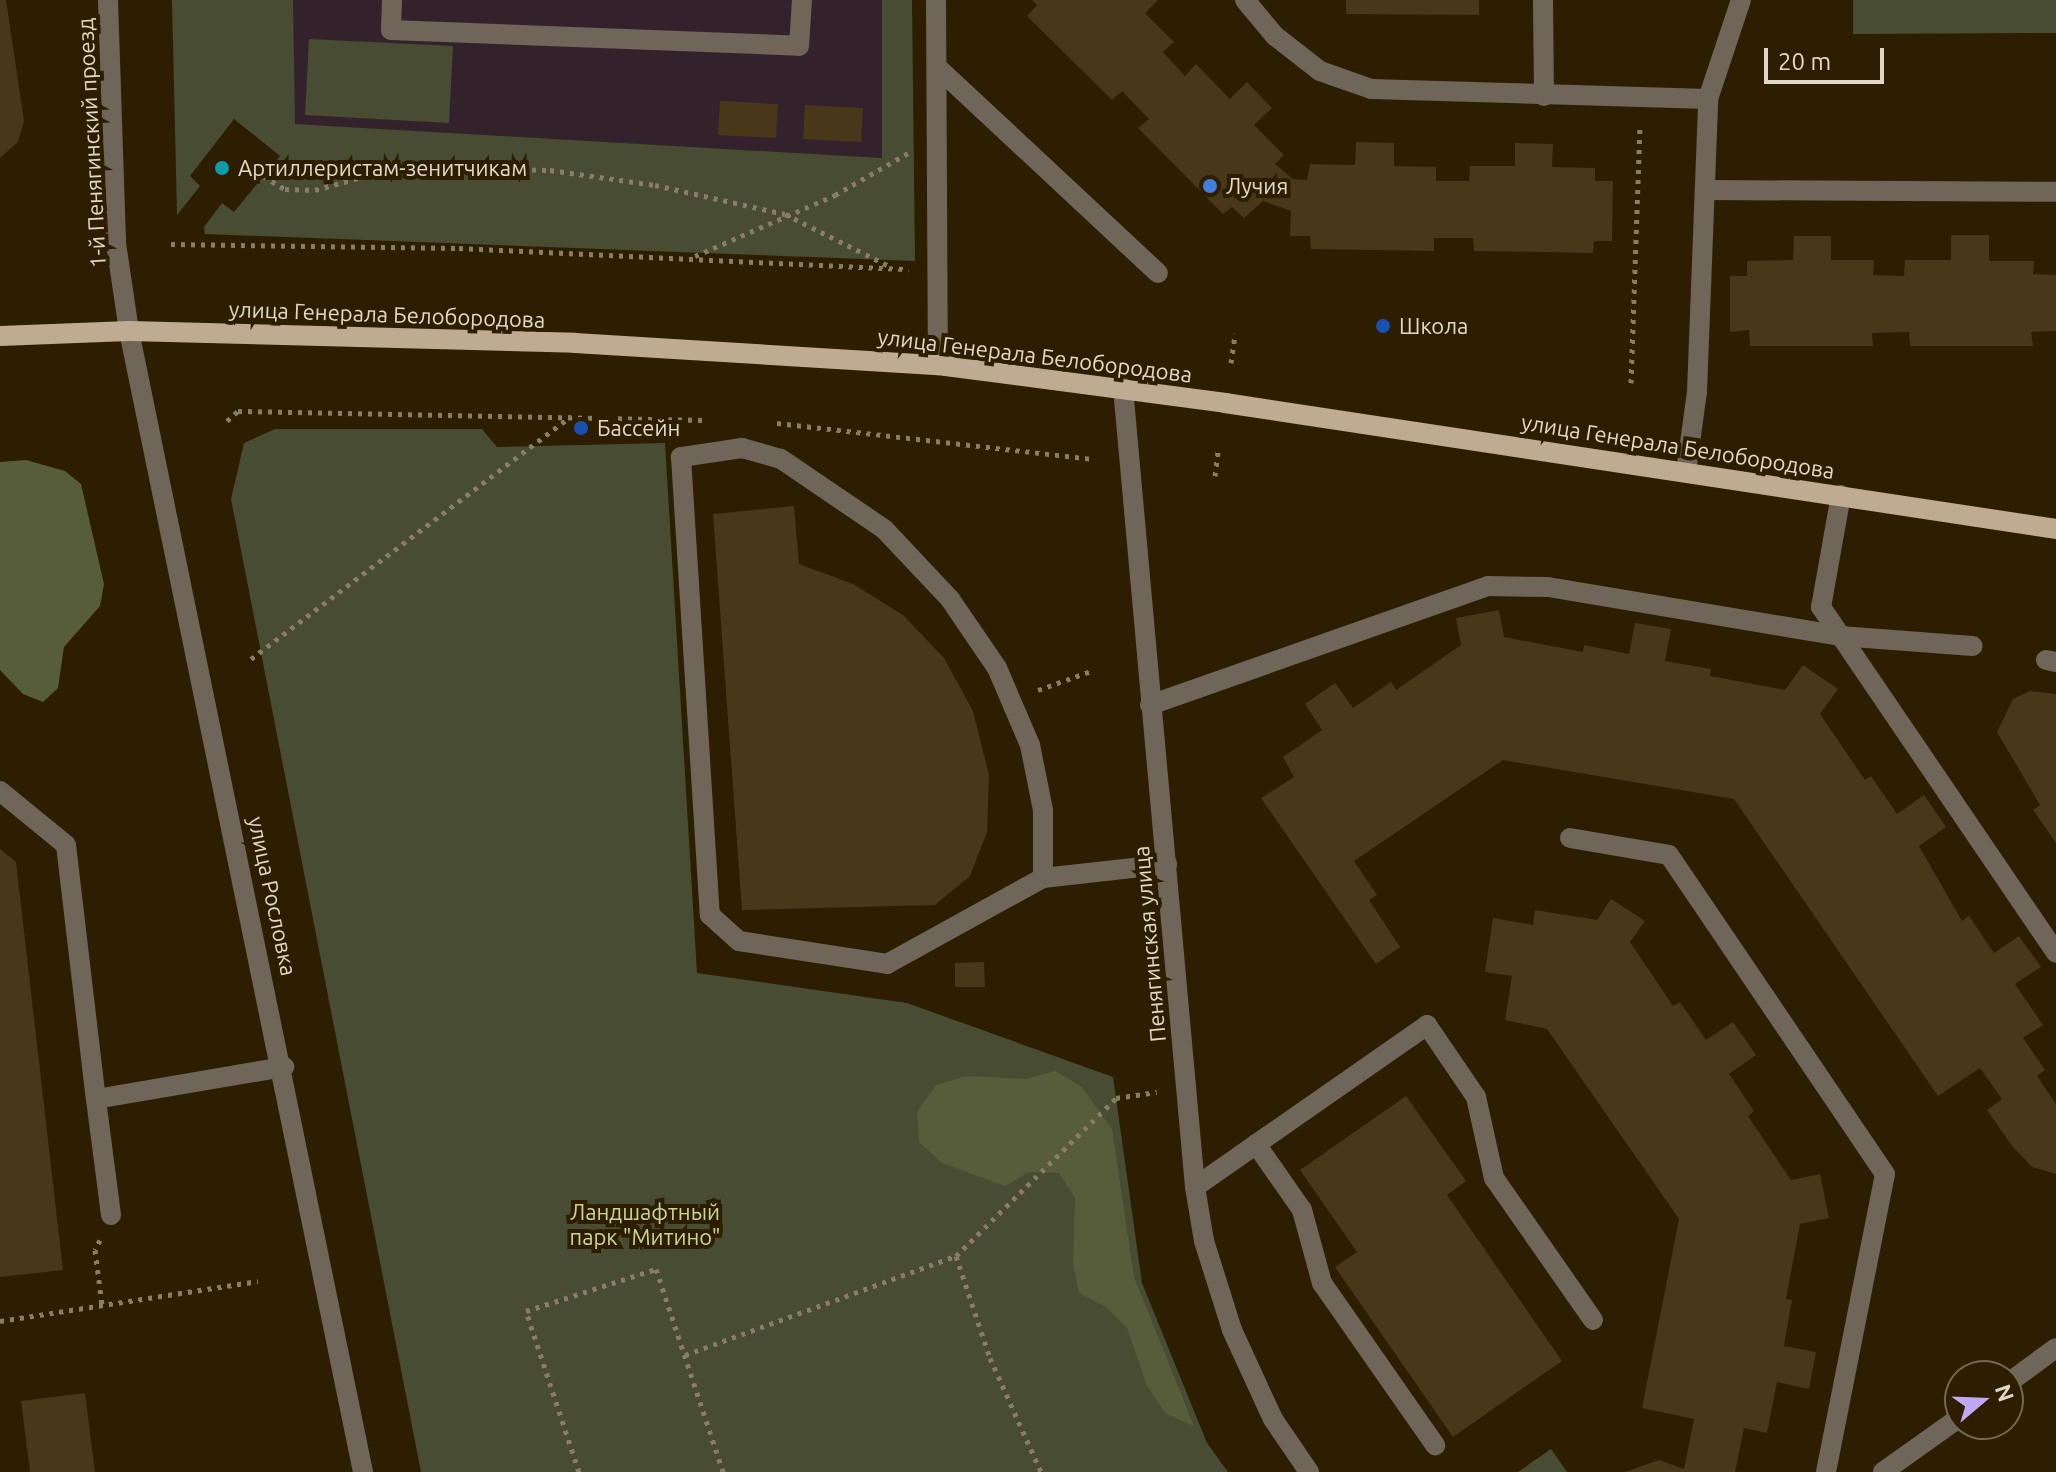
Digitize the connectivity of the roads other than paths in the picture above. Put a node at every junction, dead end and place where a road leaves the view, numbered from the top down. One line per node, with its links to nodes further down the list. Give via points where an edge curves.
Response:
1 (108, 0): 14 (street, 1-й Пенягинский проезд, via 116,243)
2 (392, 0): 3 (street, via 391,30 799,46)
3 (802, 0)
4 (936, 0): 8 (street)
5 (1245, 0): 9 (street, via 1275,36 1320,71 1371,89)
6 (1543, 0): 9 (street)
7 (1741, 0): 10 (street)
8 (937, 67): 13 (street); 16 (street)
9 (1544, 96): 10 (street)
10 (1708, 99): 11 (street)
11 (1707, 190): 12 (street); 18 (street, via 1697,392)
12 (2056, 192)
13 (1158, 273)
14 (129, 331): 15 (main road, улица Генерала Белобородова); 16 (main road, улица Генерала Белобородова, via 658,346); 29 (street, улица Рословка)
15 (0, 336)
16 (938, 365): 17 (main road, улица Генерала Белобородова)
17 (1123, 388): 18 (main road, улица Генерала Белобородова); 23 (street, Пенягинская улица)
18 (1686, 472): 19 (main road, улица Генерала Белобородова)
19 (1841, 495): 20 (main road, улица Генерала Белобородова); 21 (street, via 1821,607)
20 (2056, 529)
21 (1840, 636): 22 (street); 23 (street, via 1548,587 1488,586); 28 (street)
22 (1973, 646)
23 (1150, 705): 26 (street, Пенягинская улица)
24 (0, 791): 30 (street, via 66,845)
25 (1570, 838): 41 (street, via 1669,855 1885,1174)
26 (1167, 864): 27 (street); 32 (street, Пенягинская улица)
27 (1043, 878): 27 (street, via 1043,810 1030,745 997,668 950,599 884,529 781,459 742,448 681,457 710,915 739,941 887,964)
28 (2056, 953)
29 (284, 1067): 30 (street); 39 (street, улица Рословка)
30 (96, 1099): 33 (street)
31 (1256, 1144): 32 (street); 34 (street, via 1427,1025 1476,1097 1494,1178); 38 (street, via 1302,1210 1322,1283)
32 (1195, 1187): 40 (street, Пенягинская улица, via 1204,1241 1232,1330 1273,1419)
33 (111, 1215)
34 (1593, 1320)
35 (2056, 1348): 36 (street)
36 (2024, 1371)
37 (1944, 1428): 42 (street)
38 (1435, 1445)
39 (363, 1472)
40 (1309, 1472)
41 (1826, 1472)
42 (1883, 1472)

